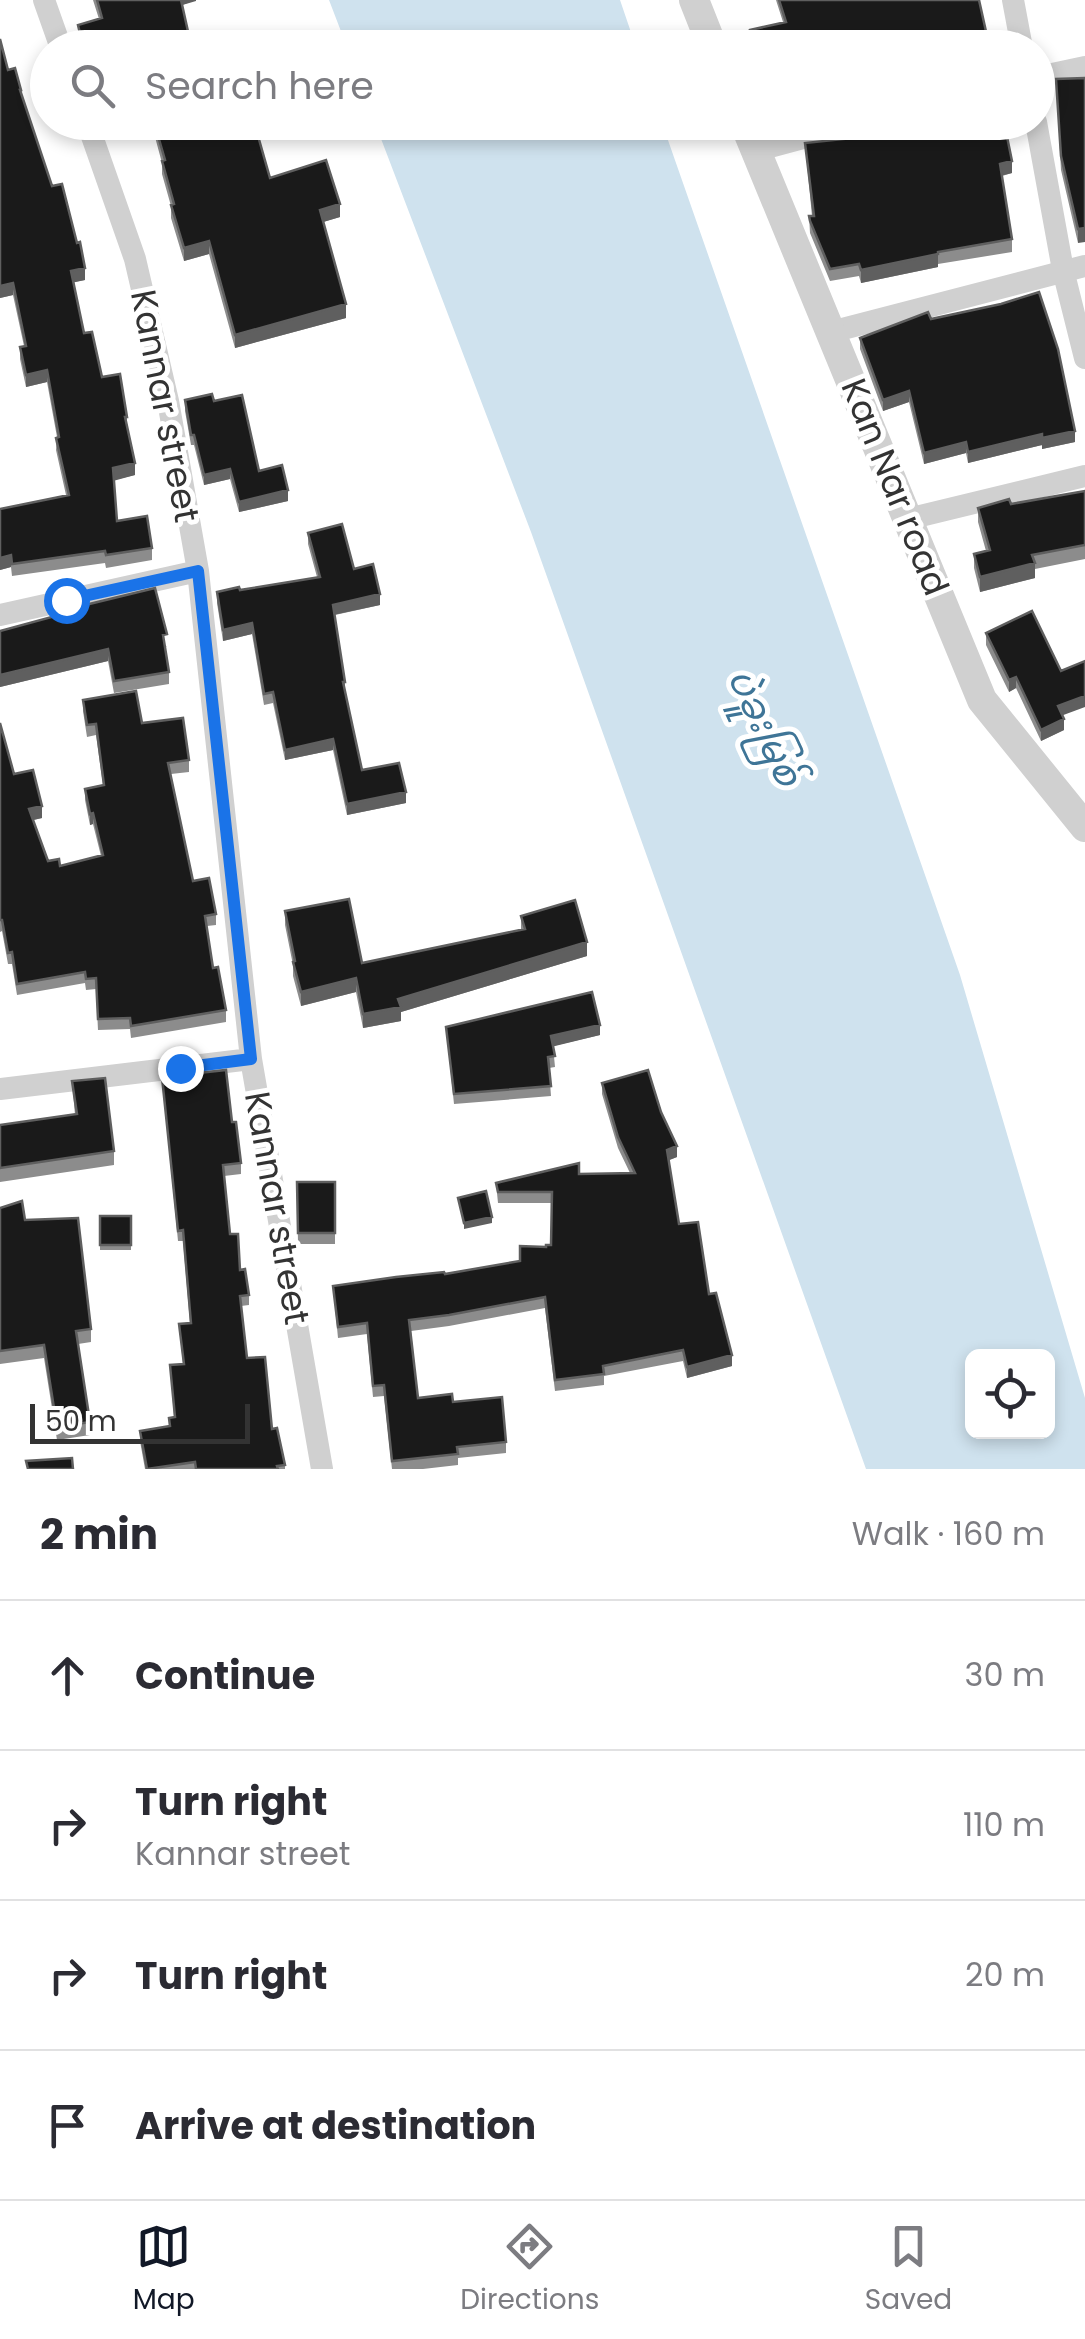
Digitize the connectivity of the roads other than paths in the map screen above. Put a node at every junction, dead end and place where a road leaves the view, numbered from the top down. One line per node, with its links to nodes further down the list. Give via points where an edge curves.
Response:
1 (44, 0): 4 (street)
2 (694, 0): 5 (street)
3 (1013, 0): 6 (street)
4 (55, 30)
5 (706, 30)
6 (1019, 30)
7 (1085, 68): 8 (street)
8 (1055, 74)
9 (93, 140): 17 (street, Kannar street, via 136,259)
10 (751, 140): 13 (street, Kan Nar road)
11 (1041, 140): 12 (street)
12 (1074, 268): 13 (street); 14 (street)
13 (831, 332): 16 (street, Kan Nar road)
14 (1085, 358)
15 (1085, 476): 16 (street)
16 (908, 519): 19 (street, Kan Nar road, via 982,700)
17 (198, 571): 18 (street); 20 (street, Kannar street)
18 (0, 615)
19 (1085, 828)
20 (251, 1059): 21 (street); 22 (street, Kannar street)
21 (0, 1089)
22 (322, 1469)

